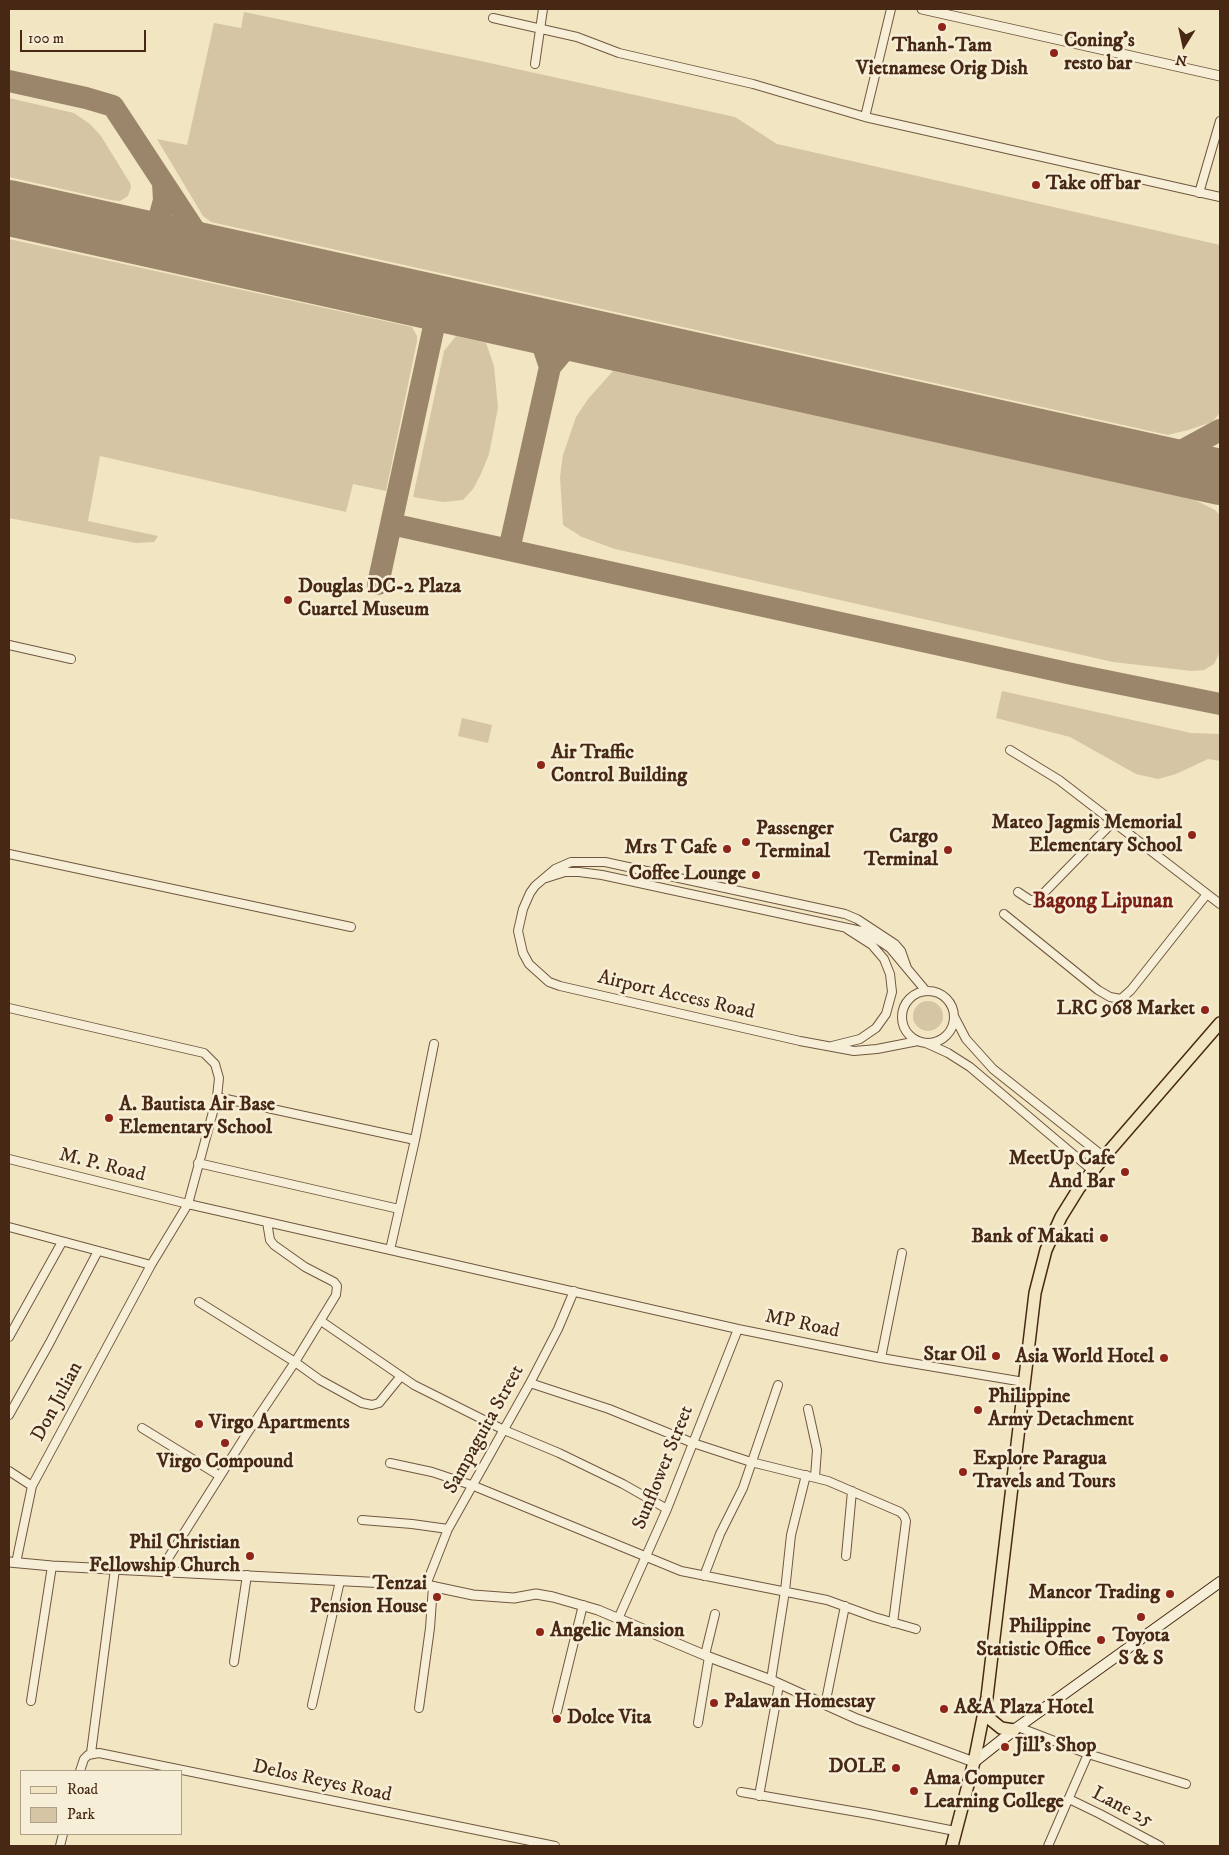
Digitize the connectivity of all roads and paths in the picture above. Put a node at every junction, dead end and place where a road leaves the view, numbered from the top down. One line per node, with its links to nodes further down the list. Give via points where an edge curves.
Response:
1 (544, 9): 5 (street)
2 (891, 9): 8 (street)
3 (922, 9): 7 (street)
4 (493, 18): 5 (street)
5 (540, 28): 6 (street); 8 (street)
6 (535, 64)
7 (1220, 76)
8 (865, 117): 10 (street)
9 (1220, 121): 10 (street)
10 (1199, 192): 11 (street)
11 (1220, 197)
12 (9, 645): 13 (street)
13 (70, 658)
14 (1010, 750): 15 (street, via 1058,780)
15 (1113, 822): 18 (street, via 1037,900 1030,900); 19 (street)
16 (9, 854): 22 (street)
17 (544, 878): 23 (street, Airport Access Road, via 572,872 602,875); 24 (street, Airport Access Road, via 555,868 571,862 605,862 820,908 858,919 878,932 901,951); 31 (street, Airport Access Road, via 526,900 518,931 529,964 549,982)
18 (1018, 892)
19 (1206, 894): 20 (street); 21 (street, via 1121,999 1098,990)
20 (1220, 904)
21 (1004, 914)
22 (350, 927)
23 (846, 928): 24 (street, Airport Access Road, via 872,935 890,948); 31 (street, via 884,959 892,992 886,1014 876,1028 860,1039)
24 (907, 968): 25 (street, Airport Access Road)
25 (926, 991): 27 (street, via 945,998); 29 (street, via 906,1002 902,1017 906,1032)
26 (9, 1008): 32 (street, Don Julian, via 204,1053 215,1064 220,1078)
27 (954, 1016): 29 (street, via 946,1036); 34 (street, via 966,1039 993,1069)
28 (1220, 1023): 34 (main road)
29 (922, 1042): 31 (street, Airport Access Road, via 859,1051); 37 (street, via 964,1063)
30 (434, 1044): 33 (street)
31 (829, 1047)
32 (217, 1097): 33 (street); 36 (street, Don Julian)
33 (415, 1140): 39 (street)
34 (1104, 1157): 37 (main road)
35 (9, 1159): 38 (street, M. P. Road)
36 (198, 1163): 38 (street, Don Julian); 39 (street)
37 (1093, 1170): 56 (main road, via 1061,1217 1046,1250 1035,1293)
38 (188, 1204): 40 (street, M. P. Road); 46 (street, Don Julian)
39 (399, 1209): 43 (street)
40 (267, 1222): 43 (street, M. P. Road); 49 (street, via 274,1245 337,1286 336,1295)
41 (9, 1226): 42 (street)
42 (62, 1242): 44 (street); 50 (street)
43 (390, 1250): 47 (street, MP Road)
44 (98, 1251): 46 (street); 60 (street)
45 (902, 1253): 53 (street)
46 (151, 1265): 70 (street, Don Julian)
47 (574, 1291): 51 (street, MP Road); 57 (street, Sampaguita Street)
48 (199, 1302): 54 (street)
49 (321, 1321): 54 (street); 55 (street)
50 (11, 1327): 52 (street)
51 (738, 1329): 53 (street, MP Road); 63 (street, Sunflower Street)
52 (9, 1336)
53 (881, 1358): 56 (street, MP Road)
54 (295, 1362): 55 (street, via 345,1394 372,1405 379,1403); 68 (street)
55 (401, 1376): 62 (street)
56 (1024, 1382): 102 (main road)
57 (530, 1383): 62 (street, Sampaguita Street); 63 (street)
58 (778, 1385): 64 (street)
59 (808, 1409): 69 (street, via 817,1450)
60 (9, 1415)
61 (142, 1428): 68 (street)
62 (504, 1430): 71 (street, Sampaguita Street); 73 (street, via 623,1484)
63 (693, 1442): 64 (street); 73 (street, Sunflower Street)
64 (751, 1462): 67 (street); 83 (street, via 743,1488)
65 (390, 1463): 71 (street)
66 (9, 1471): 70 (street)
67 (806, 1475): 69 (street); 87 (street, via 791,1535)
68 (220, 1476): 81 (street)
69 (815, 1477): 72 (street)
70 (32, 1486): 78 (street, Don Julian)
71 (474, 1486): 75 (street, Sampaguita Street); 77 (street)
72 (852, 1491): 76 (street); 92 (street, via 900,1512 906,1518)
73 (667, 1509): 77 (street, Sunflower Street)
74 (362, 1520): 75 (street)
75 (448, 1529): 86 (street, Sampaguita Street)
76 (846, 1556)
77 (646, 1557): 83 (street); 91 (street, Sunflower Street)
78 (12, 1562): 79 (street)
79 (52, 1566): 80 (street); 97 (street)
80 (115, 1568): 81 (street); 105 (street)
81 (160, 1571): 82 (street)
82 (247, 1575): 84 (street); 95 (street)
83 (704, 1576): 87 (street)
84 (340, 1581): 86 (street); 98 (street)
85 (1220, 1582): 104 (main road)
86 (430, 1585): 88 (street, via 473,1595 514,1598 536,1594); 100 (street, Sampaguita Street, via 430,1628)
87 (785, 1591): 89 (street); 96 (street)
88 (583, 1605): 91 (street); 101 (street)
89 (845, 1606): 92 (street); 99 (street)
90 (715, 1614): 94 (street)
91 (618, 1619): 94 (street)
92 (893, 1623): 93 (street)
93 (916, 1629)
94 (707, 1656): 96 (street); 103 (street)
95 (234, 1662)
96 (775, 1683): 99 (street); 111 (street)
97 (31, 1701)
98 (312, 1705)
99 (825, 1705): 107 (street)
100 (419, 1708)
101 (557, 1711)
102 (984, 1712): 104 (main road, via 1001,1728); 107 (main road)
103 (698, 1723)
104 (1016, 1729): 106 (street); 107 (main road)
105 (91, 1753): 108 (street, via 84,1759); 114 (street, Delos Reyes Road, via 99,1752)
106 (1088, 1754): 109 (street); 112 (street)
107 (974, 1762): 113 (main road)
108 (80, 1770)
109 (1186, 1784)
110 (741, 1792): 111 (street)
111 (759, 1796): 113 (street)
112 (1069, 1799): 116 (street); 117 (street, Lane 25)
113 (955, 1831): 115 (main road)
114 (555, 1846)
115 (952, 1846)
116 (1048, 1846)
117 (1160, 1846)

